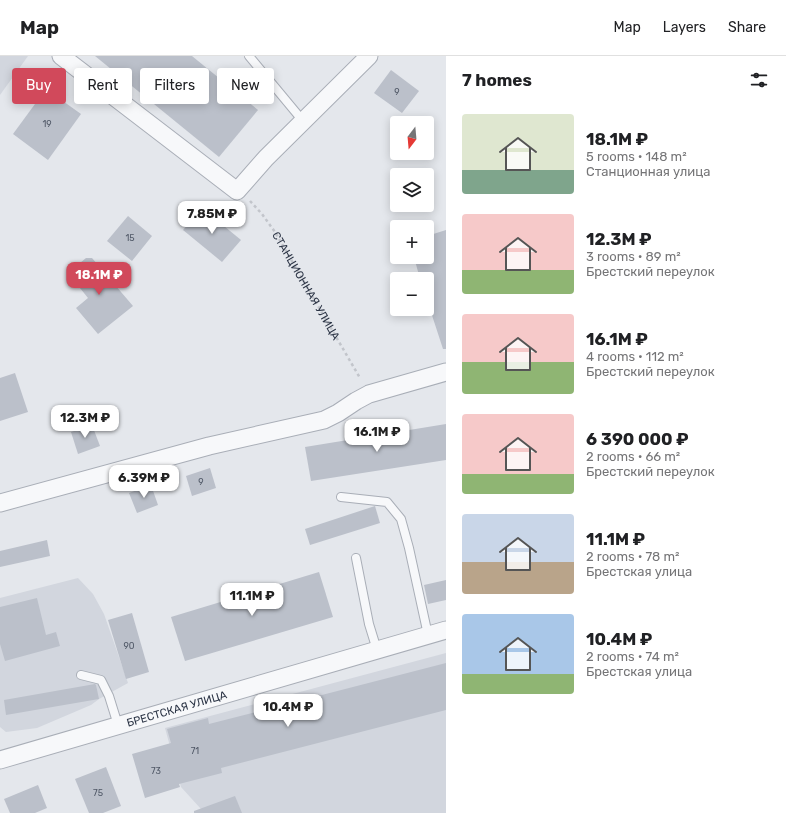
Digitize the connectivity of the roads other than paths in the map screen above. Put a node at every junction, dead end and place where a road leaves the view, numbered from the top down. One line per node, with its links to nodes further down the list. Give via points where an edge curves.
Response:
1 (61, 56): 4 (street, via 237,191)
2 (249, 56): 4 (lane)
3 (369, 56): 4 (street)
4 (303, 121)
5 (446, 372): 7 (street, via 369,394 324,420 209,446)
6 (341, 497): 10 (lane, via 387,502 401,519 410,548)
7 (0, 503)
8 (356, 558): 11 (lane, via 369,624)
9 (446, 630): 10 (street, БРЕСТСКАЯ УЛИЦА)
10 (428, 635): 11 (street, БРЕСТСКАЯ УЛИЦА)
11 (377, 650): 13 (street, БРЕСТСКАЯ УЛИЦА)
12 (80, 675): 13 (lane, via 101,680)
13 (118, 725): 14 (street, БРЕСТСКАЯ УЛИЦА)
14 (0, 760)

